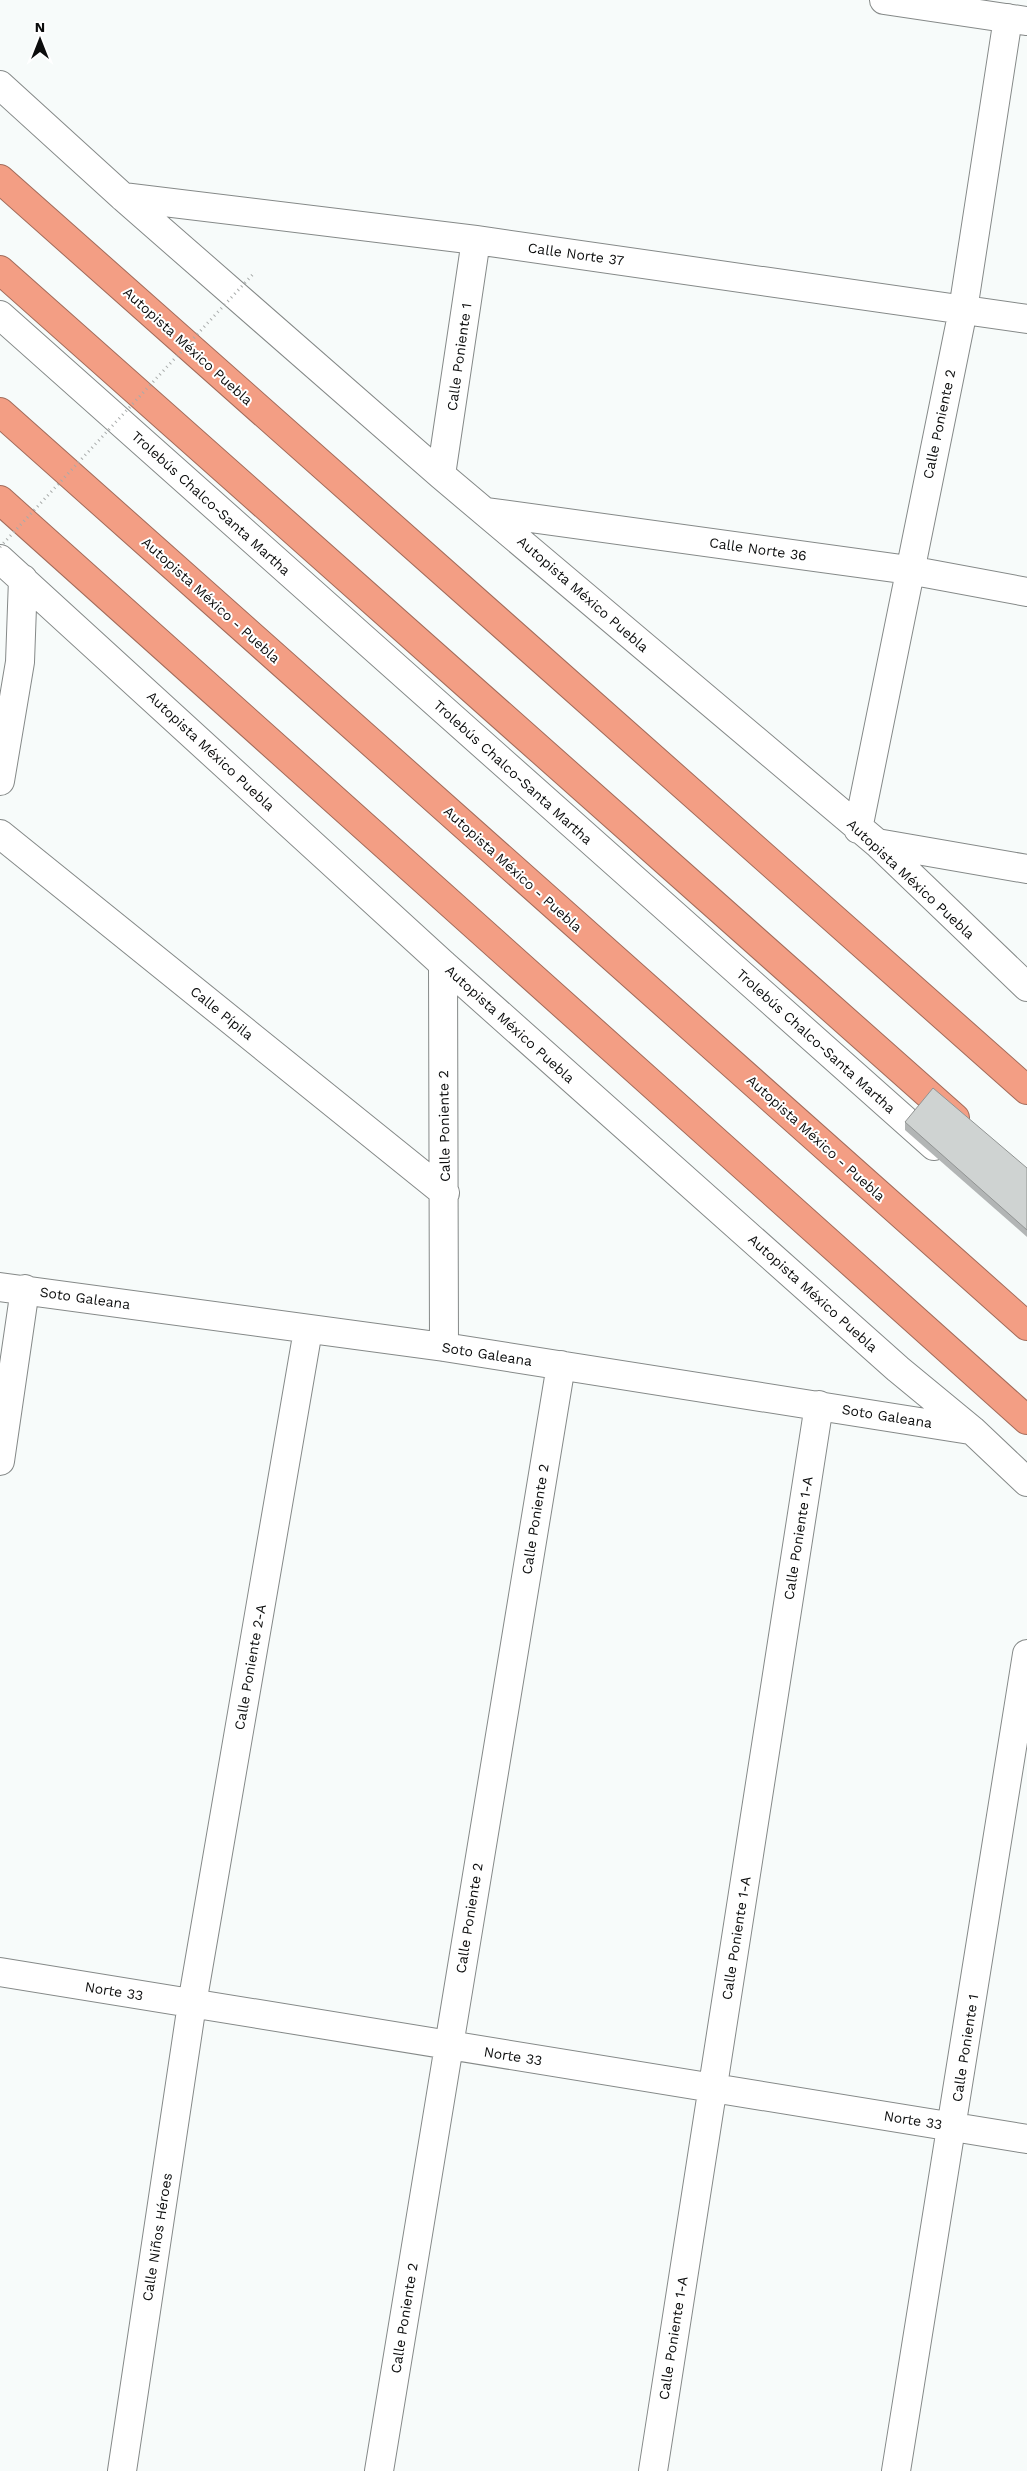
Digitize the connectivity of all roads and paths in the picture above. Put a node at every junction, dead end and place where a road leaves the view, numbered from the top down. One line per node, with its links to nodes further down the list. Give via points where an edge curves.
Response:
1 (884, 0): 2 (street)
2 (1018, 20): 10 (street, Calle Poniente 2)
3 (0, 85): 5 (street, Autopista México Puebla)
4 (0, 179): 29 (highway, Autopista México Puebla)
5 (124, 197): 6 (street, Calle Norte 37); 14 (street, Autopista México Puebla)
6 (476, 240): 10 (street, Calle Norte 37); 14 (street, Calle Poniente 1)
7 (0, 270): 30 (highway)
8 (255, 272): 17 (path, bridge)
9 (0, 283): 30 (street)
10 (963, 310): 12 (street, Calle Norte 37); 19 (street, Calle Poniente 2)
11 (0, 315): 30 (street, Trolebús Chalco-Santa Martha)
12 (1027, 319)
13 (0, 412): 33 (highway, Autopista México - Puebla)
14 (441, 475): 16 (street, Autopista México Puebla)
15 (0, 500): 38 (highway)
16 (487, 512): 19 (street, Calle Norte 36); 25 (street, Autopista México Puebla)
17 (0, 547)
18 (0, 559): 20 (street, Autopista México Puebla)
19 (909, 570): 21 (street, Calle Norte 36); 25 (street, Calle Poniente 2)
20 (23, 579): 22 (street); 27 (street, Autopista México Puebla)
21 (1027, 592)
22 (10, 661): 23 (street)
23 (0, 781)
24 (0, 834): 31 (street, Calle Pípila)
25 (868, 836): 26 (street); 28 (street, Autopista México Puebla)
26 (1027, 868)
27 (443, 964): 31 (street, Calle Poniente 2); 39 (street, Autopista México Puebla, via 898,1369)
28 (1027, 987)
29 (1027, 1090)
30 (962, 1145)
31 (445, 1193): 35 (street, Calle Poniente 2)
32 (13, 1288): 34 (street, Soto Galeana); 40 (street)
33 (1027, 1326)
34 (308, 1330): 35 (street, Soto Galeana); 44 (street, Calle Poniente 2-A)
35 (444, 1347): 36 (street, Soto Galeana)
36 (561, 1365): 37 (street, Soto Galeana); 45 (street, Calle Poniente 2)
37 (818, 1405): 39 (street, Soto Galeana); 46 (street, Calle Poniente 1-A)
38 (1027, 1420)
39 (972, 1430): 41 (street, Autopista México Puebla)
40 (0, 1461)
41 (1027, 1482)
42 (1027, 1654): 47 (street, Calle Poniente 1)
43 (0, 1972): 44 (street, Norte 33)
44 (192, 2004): 45 (street, Norte 33); 49 (street, Calle Niños Héroes)
45 (448, 2046): 46 (street, Norte 33); 50 (street, Calle Poniente 2)
46 (713, 2088): 47 (street, Norte 33); 51 (street, Calle Poniente 1-A)
47 (953, 2126): 48 (street, Norte 33); 52 (street, Calle Poniente 1)
48 (1027, 2138)
49 (122, 2471)
50 (379, 2471)
51 (652, 2471)
52 (896, 2471)

